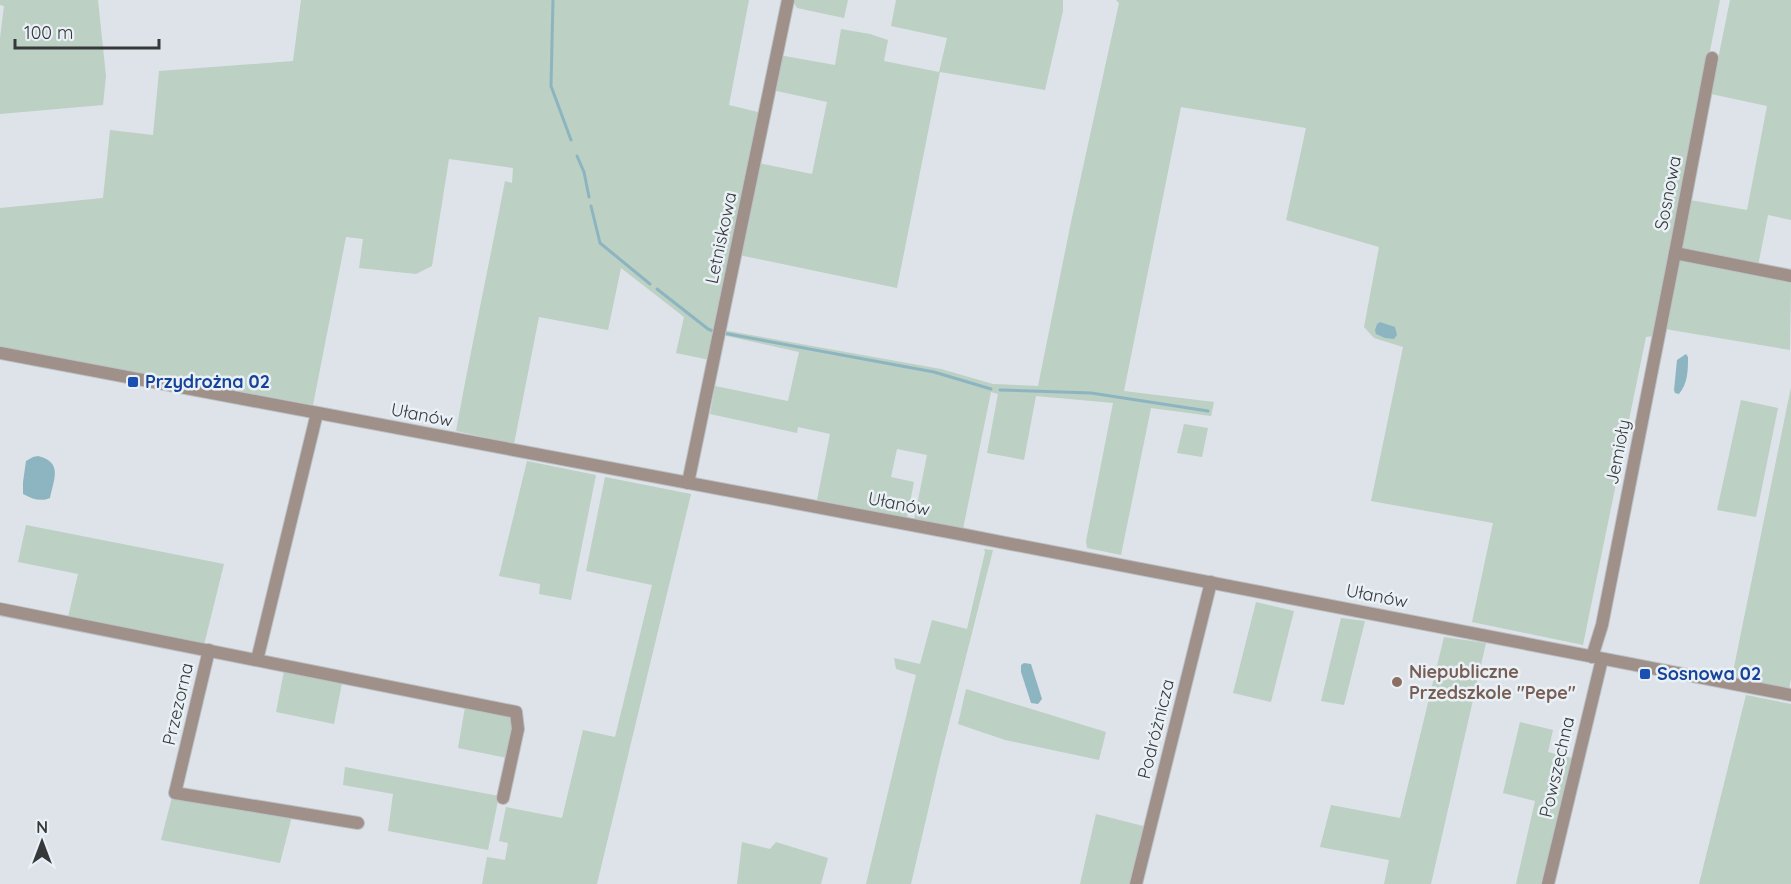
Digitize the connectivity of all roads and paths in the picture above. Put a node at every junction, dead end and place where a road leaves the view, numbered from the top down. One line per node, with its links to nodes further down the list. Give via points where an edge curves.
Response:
1 (788, 0): 7 (street, Letniskowa)
2 (1712, 58): 3 (street, Sosnowa)
3 (1675, 253): 4 (street, Sosnowa); 11 (street, Jemioły)
4 (1791, 276)
5 (0, 353): 6 (street, Ułanów)
6 (317, 413): 7 (street, Ułanów); 12 (street)
7 (688, 483): 8 (street, Ułanów)
8 (1211, 582): 11 (street, Ułanów); 16 (street, Podróżnicza)
9 (0, 609): 10 (street, Przezorna)
10 (209, 651): 12 (street); 15 (street, Przezorna, via 175,793)
11 (1597, 658): 13 (street, Ułanów); 17 (street, Powszechna)
12 (257, 660): 14 (street, via 516,712 518,729)
13 (1791, 695)
14 (503, 798)
15 (358, 823)
16 (1136, 884)
17 (1548, 884)

